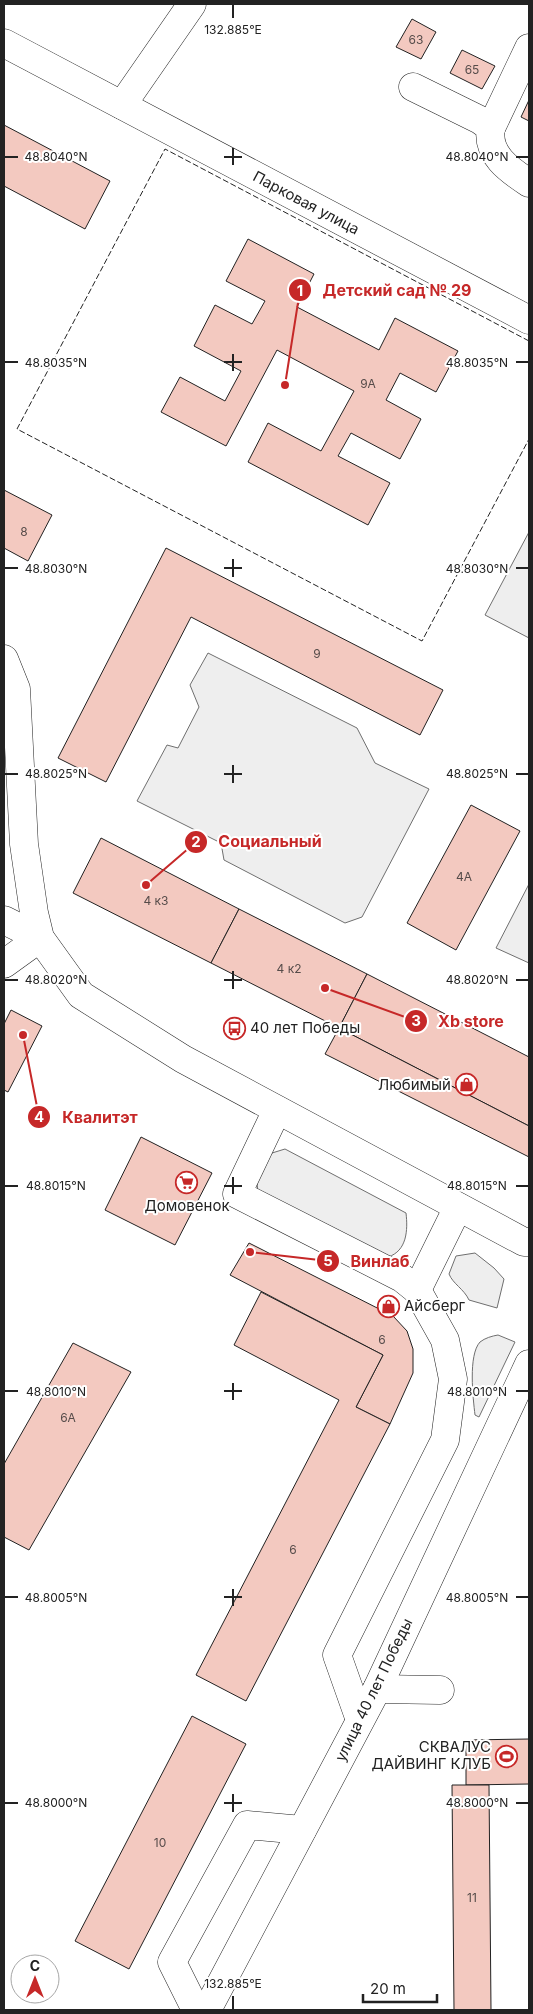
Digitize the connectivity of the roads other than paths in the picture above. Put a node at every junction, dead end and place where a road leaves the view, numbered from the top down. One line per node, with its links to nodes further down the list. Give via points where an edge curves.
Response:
1 (192, 4): 5 (street)
2 (4, 44): 5 (street, Парковая улица)
3 (529, 48): 6 (street)
4 (413, 86): 6 (street)
5 (122, 106): 8 (street, Парковая улица)
6 (491, 128): 7 (street, via 492,150 510,170)
7 (529, 183)
8 (529, 320)
9 (4, 659): 11 (street, via 16,689 24,844)
10 (4, 920): 11 (street)
11 (40, 938): 12 (street); 13 (street, via 81,995 183,1059)
12 (4, 964)
13 (277, 1110): 14 (street); 16 (street, via 237,1194 402,1278)
14 (458, 1207): 15 (street); 16 (street)
15 (528, 1246)
16 (418, 1290): 20 (street, via 445,1340 453,1379 446,1440 337,1655)
17 (529, 1364): 18 (street, улица 40 лет Победы)
18 (377, 1689): 19 (street); 20 (street, улица 40 лет Победы)
19 (440, 1690)
20 (360, 1720): 21 (street, улица 40 лет Победы)
21 (302, 1830): 22 (street, via 247,1824 172,1962); 23 (street, улица 40 лет Победы)
22 (196, 2010)
23 (207, 2010)

